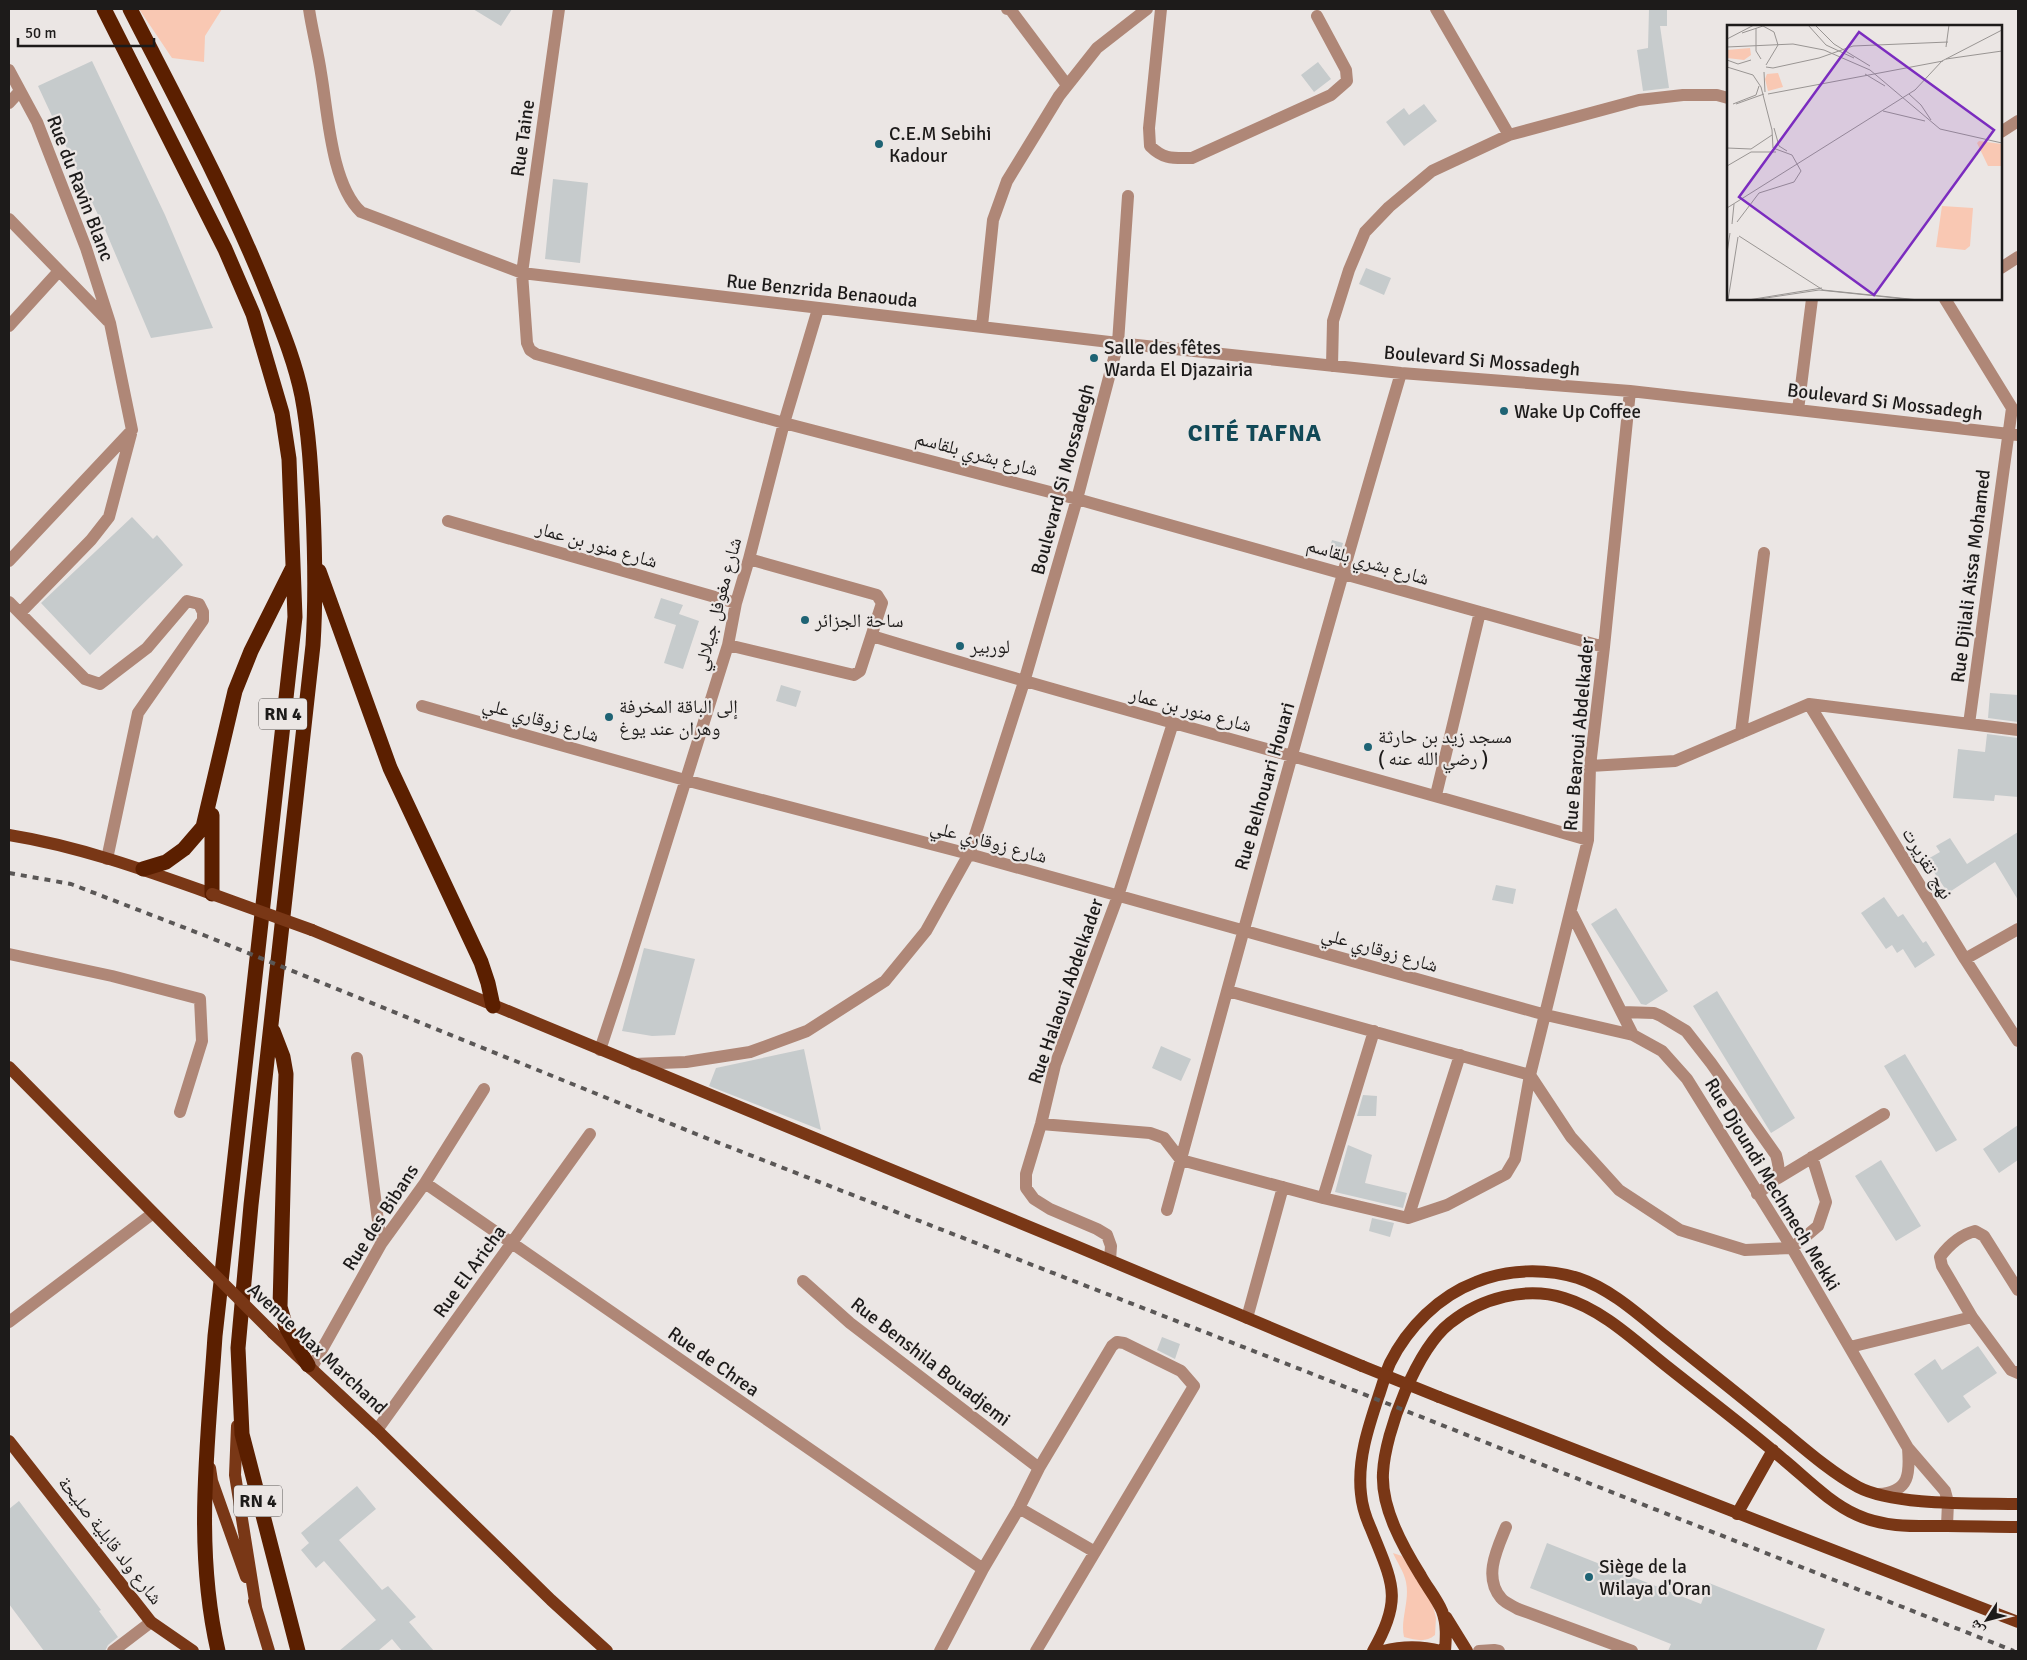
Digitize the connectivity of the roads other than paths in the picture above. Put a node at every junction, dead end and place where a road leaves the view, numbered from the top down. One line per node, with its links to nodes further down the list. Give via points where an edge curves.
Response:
1 (104, 9): 44 (highway, RN 4, via 225,249 253,314 282,413 289,460)
2 (130, 9): 43 (highway, RN 4, via 244,237 289,350 302,394 308,436)
3 (310, 9): 23 (street, Rue Benzrida Benaouda, via 334,155 354,206 361,212)
4 (559, 9): 23 (street, Rue Taine)
5 (1007, 9): 11 (street)
6 (1147, 9): 11 (street, via 1097,48)
7 (1161, 9): 9 (street, via 1150,146 1158,154 1172,158 1192,158 1341,88 1347,81 1346,70)
8 (1436, 9): 17 (street)
9 (1317, 16)
10 (9, 70): 12 (street, Rue du Ravin Blanc)
11 (1067, 86): 29 (street, via 1007,181 993,220)
12 (20, 91): 14 (street); 27 (street, Rue du Ravin Blanc, via 37,122 79,230)
13 (1727, 98): 17 (street, via 1683,95 1639,100)
14 (9, 103)
15 (2018, 121): 16 (street)
16 (2002, 131)
17 (1509, 135): 31 (street, via 1432,172 1389,207 1365,232 1333,321)
18 (1128, 196): 30 (street)
19 (9, 219): 22 (street)
20 (2018, 258): 21 (street)
21 (2002, 267)
22 (59, 271): 27 (street); 28 (street)
23 (522, 273): 26 (street, Rue Benzrida Benaouda); 35 (street, شارع بشري بلقاسم, via 527,343 536,354)
24 (1812, 300): 34 (street)
25 (1948, 300): 37 (street, Rue Djilali Aissa Mohamed, via 2012,408)
26 (818, 309): 29 (street, Rue Benzrida Benaouda); 35 (street, شارع مغوفل جيلالي)
27 (110, 323): 36 (street, Rue du Ravin Blanc)
28 (9, 326)
29 (982, 326): 30 (street, Rue Benzrida Benaouda)
30 (1118, 343): 31 (street, Boulevard Si Mossadegh); 38 (street, Boulevard Si Mossadegh)
31 (1332, 366): 32 (street, Boulevard Si Mossadegh)
32 (1401, 373): 33 (street, Boulevard Si Mossadegh); 45 (street, Rue Belhouari Houari)
33 (1630, 391): 34 (street, Boulevard Si Mossadegh); 52 (street, Rue Bearoui Abdelkader)
34 (1798, 410): 37 (street, Boulevard Si Mossadegh)
35 (784, 423): 38 (street, شارع بشري بلقاسم); 41 (street, شارع مغوفل جيلالي)
36 (132, 430): 42 (street); 49 (street, via 108,517 91,540)
37 (2013, 434): 57 (street, Rue Djilali Aissa Mohamed)
38 (1076, 498): 45 (street, شارع بشري بلقاسم); 53 (street, Boulevard Si Mossadegh)
39 (448, 520): 47 (street, شارع منور بن عمار)
40 (1764, 553): 59 (street)
41 (749, 559): 47 (street, شارع مغوفل جيلالي); 50 (street, via 877,595 882,603)
42 (9, 561)
43 (315, 561): 78 (highway, via 390,768 481,962); 81 (highway, RN 4, via 313,645)
44 (294, 565): 63 (highway, via 235,691); 123 (highway, RN 4, via 295,617 215,1336)
45 (1342, 572): 48 (street, شارع بشري بلقاسم); 60 (street, Rue Belhouari Houari)
46 (9, 602): 49 (street)
47 (736, 603): 51 (street, شارع مغوفل جيلالي)
48 (1480, 612): 52 (street, شارع بشري بلقاسم); 64 (street)
49 (20, 613): 68 (street, via 85,679 100,684 146,648 187,601 199,604 203,612 203,620 138,713)
50 (872, 636): 51 (street, via 860,671 854,675); 53 (street, شارع منور بن عمار)
51 (728, 645): 62 (street, شارع مغوفل جيلالي)
52 (1604, 647): 61 (street, Rue Bearoui Abdelkader)
53 (1024, 682): 56 (street, شارع منور بن عمار); 67 (street, Boulevard Si Mossadegh)
54 (1809, 704): 57 (street); 59 (street); 76 (street, نهج تقزيرت)
55 (422, 706): 62 (street, شارع زوقاري علي)
56 (1173, 723): 60 (street, شارع منور بن عمار); 71 (street, Rue Halaoui Abdelkader)
57 (1970, 724): 58 (street)
58 (2018, 730)
59 (1741, 733): 61 (street, via 1675,761)
60 (1292, 756): 64 (street, شارع منور بن عمار); 74 (street, Rue Belhouari Houari)
61 (1590, 766): 66 (street, Rue Bearoui Abdelkader)
62 (685, 780): 67 (street, شارع زوقاري علي); 85 (street, شارع مغوفل جيلالي)
63 (212, 794): 69 (highway, via 203,827 184,850 166,862); 70 (highway)
64 (1436, 795): 66 (street, شارع منور بن عمار)
65 (9, 835): 68 (main road, via 46,841)
66 (1588, 840): 72 (street, Rue Bearoui Abdelkader)
67 (969, 854): 71 (street, شارع زوقاري علي); 88 (street, Boulevard Si Mossadegh, via 926,931 885,981 807,1031 750,1052 686,1062)
68 (107, 859): 69 (main road)
69 (143, 869): 70 (main road)
70 (212, 894): 78 (main road, bridge, via 312,930)
71 (1118, 896): 74 (street, شارع زوقاري علي); 94 (street, Rue Halaoui Abdelkader, via 1055,1065)
72 (1571, 912): 79 (street); 80 (street, Rue Bearoui Abdelkader)
73 (2018, 929): 76 (street)
74 (1242, 931): 77 (street, Rue Belhouari Houari); 80 (street, شارع زوقاري علي)
75 (9, 954): 92 (street, via 200,999 202,1041)
76 (1965, 958): 84 (street, نهج تقزيرت)
77 (1228, 991): 82 (street); 97 (street, Rue Belhouari Houari)
78 (492, 1006): 85 (main road)
79 (1622, 1012): 83 (street); 98 (street, via 1654,1013 1686,1031 1776,1155 1780,1170)
80 (1546, 1015): 83 (street, Rue Djoundi Mechmech Mekki); 90 (street, Rue Bearoui Abdelkader)
81 (271, 1027): 116 (highway, RN 4); 117 (highway, via 286,1074 280,1306 286,1327)
82 (1374, 1031): 86 (street); 102 (street)
83 (1633, 1035): 101 (street, Rue Djoundi Mechmech Mekki, via 1662,1051 1687,1079)
84 (2018, 1041)
85 (600, 1050): 88 (main road)
86 (1460, 1055): 90 (street); 105 (street)
87 (357, 1058): 106 (street)
88 (632, 1064): 109 (main road)
89 (9, 1067): 104 (main road, Avenue Max Marchand)
90 (1530, 1075): 105 (street, Rue Bearoui Abdelkader, via 1515,1159 1506,1174 1446,1205); 108 (street, via 1570,1137 1619,1190 1680,1230 1745,1250)
91 (484, 1088): 99 (street, Rue des Bibans)
92 (180, 1112)
93 (1884, 1114): 96 (street)
94 (1040, 1124): 97 (street, via 1150,1133 1164,1138); 109 (street, Rue Halaoui Abdelkader, via 1026,1174 1026,1188 1050,1209 1106,1235)
95 (590, 1134): 107 (street, Rue El Aricha)
96 (1812, 1157): 98 (street); 108 (street, via 1826,1202 1818,1226)
97 (1181, 1160): 100 (street); 103 (street, Rue Belhouari Houari)
98 (1778, 1178): 101 (street)
99 (425, 1183): 106 (street, Rue des Bibans); 107 (street, Rue de Chrea)
100 (1283, 1187): 102 (street); 113 (street)
101 (1757, 1194): 108 (street, Rue Djoundi Mechmech Mekki)
102 (1323, 1198): 105 (street)
103 (1168, 1210)
104 (152, 1214): 114 (street); 117 (main road, Avenue Max Marchand, bridge)
105 (1408, 1218)
106 (382, 1244): 117 (street, Rue des Bibans)
107 (512, 1244): 119 (street, Rue El Aricha); 134 (street, Rue de Chrea)
108 (1792, 1248): 115 (street, Rue Djoundi Mechmech Mekki)
109 (1110, 1260): 113 (main road)
110 (803, 1280): 124 (street, Rue Benshila Bouadjemi, via 850,1323)
111 (2018, 1290): 112 (street, via 1984,1236 1976,1231 1966,1233 1940,1257)
112 (1972, 1317): 115 (street); 118 (street, via 2011,1370)
113 (1247, 1318): 129 (main road, bridge)
114 (9, 1322)
115 (1850, 1347): 121 (street, Rue Djoundi Mechmech Mekki)
116 (238, 1348): 135 (main road, via 236,1475); 144 (highway, RN 4, via 242,1434)
117 (310, 1367): 119 (main road, Avenue Max Marchand)
118 (2018, 1373)
119 (377, 1430): 145 (main road, Avenue Max Marchand)
120 (9, 1441): 137 (main road, شارع ولد قابلية صليحة)
121 (1908, 1448): 125 (street, via 1908,1478 1896,1491); 126 (street, Rue Djoundi Mechmech Mekki, via 1937,1480)
122 (1773, 1450): 129 (main road); 130 (main road, via 1823,1492 1858,1515 1896,1525); 136 (main road, via 1624,1332 1564,1297 1512,1294 1460,1314 1442,1329 1416,1368 1392,1425 1382,1474 1392,1520)
123 (208, 1455): 135 (main road, via 212,1481); 142 (highway, RN 4, via 205,1565 208,1602)
124 (1038, 1468): 128 (street); 133 (street, via 1117,1342 1181,1371 1194,1386)
125 (1878, 1494): 126 (main road, via 1899,1499); 147 (main road, via 1842,1478 1644,1318 1596,1286 1579,1278 1538,1272 1485,1278 1445,1298 1410,1332 1390,1364 1370,1421 1360,1473 1361,1496 1391,1580 1393,1600 1390,1616)
126 (1948, 1502): 127 (main road); 130 (street)
127 (2018, 1504)
128 (1019, 1508): 133 (street); 134 (street)
129 (1737, 1514): 138 (main road)
130 (1947, 1526): 132 (main road)
131 (1506, 1527): 154 (street, via 1494,1556 1492,1578 1501,1598 1518,1609)
132 (2018, 1527)
133 (1095, 1552): 146 (street)
134 (983, 1569): 139 (street)
135 (256, 1607): 143 (main road)
136 (1442, 1610): 150 (main road); 151 (main road)
137 (151, 1622): 140 (street); 141 (main road, شارع ولد قابلية صليحة)
138 (2018, 1622)
139 (940, 1650)
140 (113, 1651)
141 (193, 1651)
142 (218, 1651)
143 (269, 1651)
144 (298, 1651)
145 (607, 1651)
146 (1036, 1651)
147 (1373, 1651)
148 (1383, 1651): 149 (main road, via 1415,1646)
149 (1441, 1651)
150 (1445, 1651)
151 (1467, 1651)
152 (1479, 1651): 153 (street)
153 (1499, 1651)
154 (1632, 1651)

